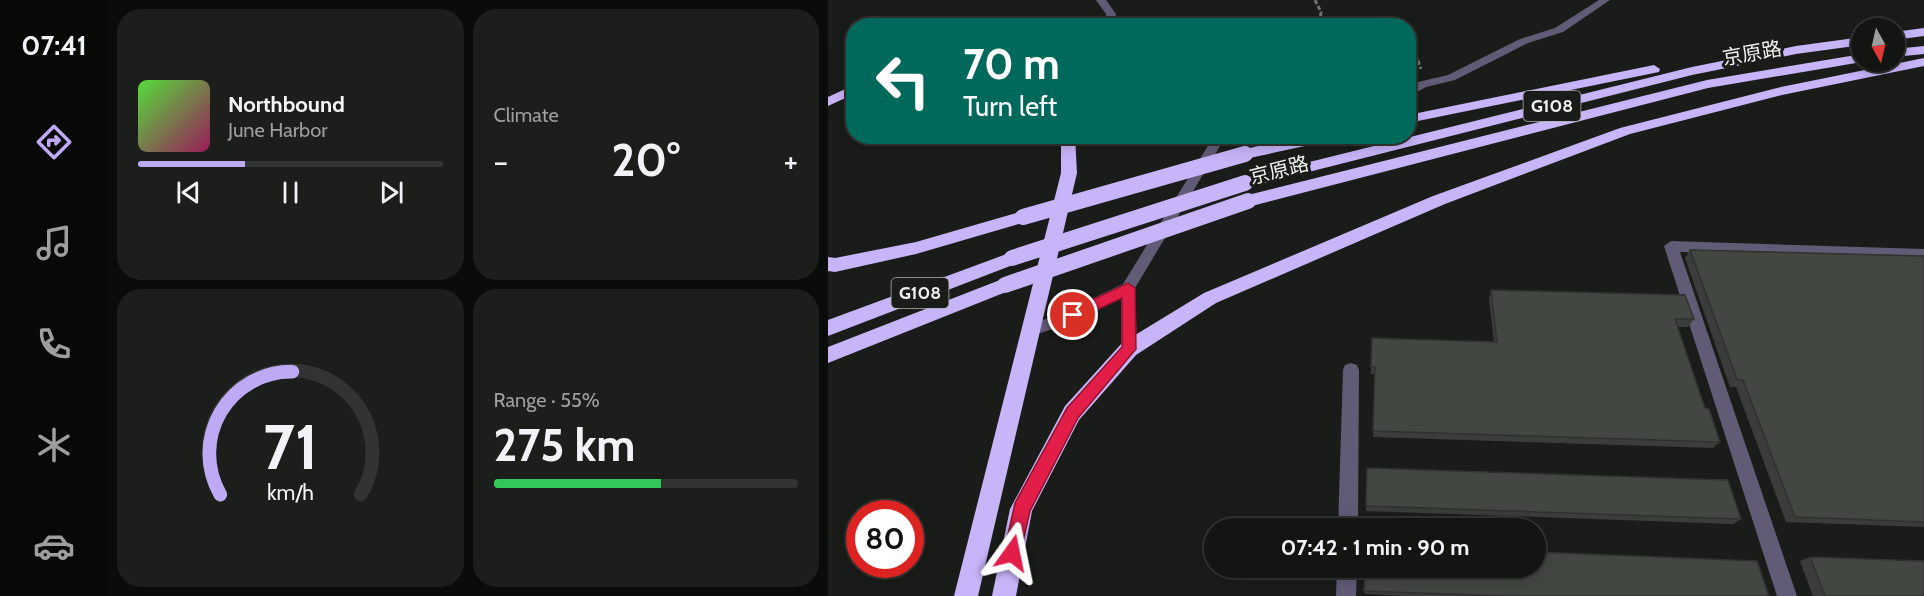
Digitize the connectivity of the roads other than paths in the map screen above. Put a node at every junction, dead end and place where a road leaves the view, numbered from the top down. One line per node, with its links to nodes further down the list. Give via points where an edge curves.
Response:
1 (1101, 0): 3 (street)
2 (1605, 0): 12 (street, via 1559,30 1524,41 1451,78)
3 (1111, 18)
4 (1924, 32): 5 (highway)
5 (1905, 35)
6 (1851, 42): 7 (highway, 京原路 / G108)
7 (1796, 50): 15 (highway, via 1673,65); 16 (highway, 京原路 / G108, bridge, via 1692,71)
8 (1924, 50): 9 (highway)
9 (1905, 52)
10 (1851, 60): 27 (highway, 京原路 / G108, bridge, via 1707,84 1248,201 1005,285)
11 (1924, 62): 26 (highway, via 1781,91 1625,131 1439,200 1210,298)
12 (1416, 88)
13 (846, 93): 14 (highway)
14 (828, 102)
15 (1416, 117)
16 (1416, 140)
17 (1068, 144): 25 (highway, via 1069,173)
18 (1215, 144): 23 (street)
19 (1291, 144): 22 (highway, bridge, via 916,248)
20 (1401, 144): 24 (highway, 京原路 / G108, bridge, via 1245,183 1012,258)
21 (1924, 254): 34 (street, via 1671,246)
22 (828, 264)
23 (1128, 288): 25 (street, via 1060,321); 26 (street)
24 (828, 328)
25 (1031, 330): 31 (highway)
26 (1129, 349): 32 (highway, via 1072,413 1021,509)
27 (828, 355)
28 (1351, 370): 29 (street)
29 (1348, 518)
30 (1347, 578): 33 (street)
31 (966, 596)
32 (1004, 596)
33 (1346, 596)
34 (1787, 596)

